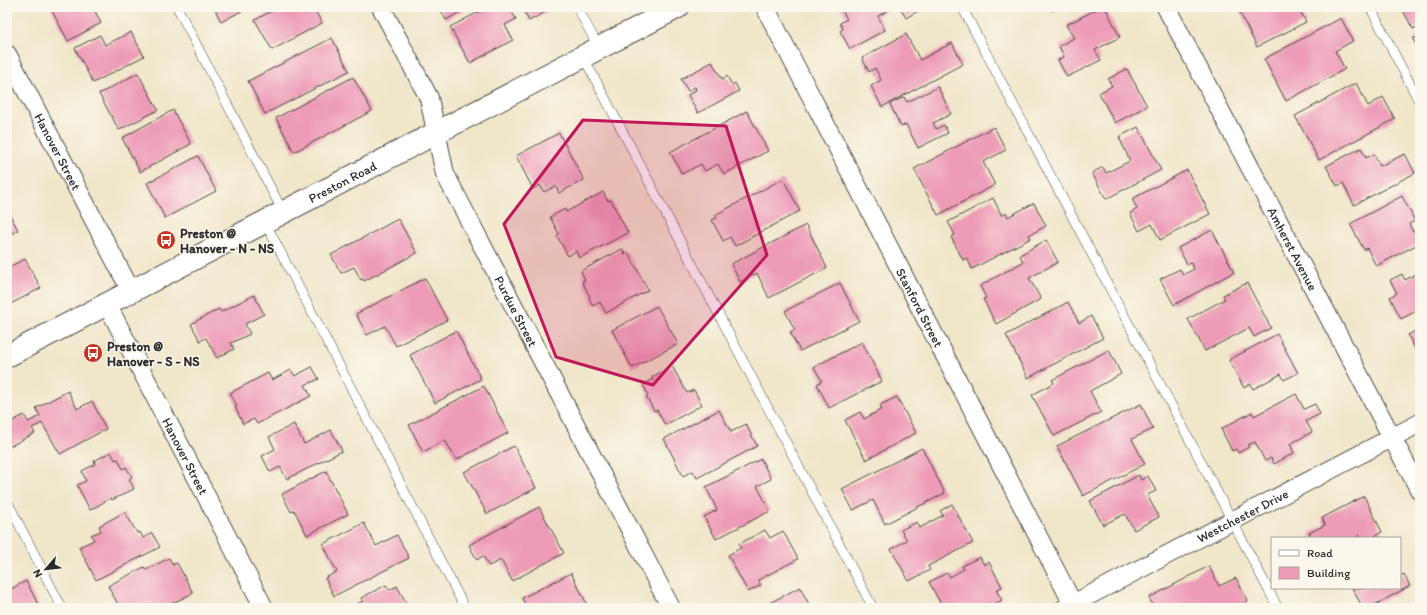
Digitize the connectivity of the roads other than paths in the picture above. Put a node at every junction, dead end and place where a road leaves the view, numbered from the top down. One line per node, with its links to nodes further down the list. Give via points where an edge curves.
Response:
1 (177, 7): 13 (lane)
2 (381, 7): 12 (street, Purdue Street, via 429,98)
3 (577, 7): 9 (lane)
4 (678, 7): 9 (main road, Preston Road)
5 (765, 7): 22 (street, Stanford Street)
6 (962, 7): 21 (lane)
7 (1166, 7): 18 (street, Amherst Avenue)
8 (1370, 7): 11 (lane)
9 (591, 52): 12 (main road, Preston Road); 27 (lane)
10 (7, 54): 14 (street, Hanover Street)
11 (1420, 103)
12 (436, 133): 13 (main road, Preston Road); 26 (street, Purdue Street, via 445,174)
13 (274, 217): 14 (main road, Preston Road); 25 (lane)
14 (131, 291): 15 (main road, Preston Road)
15 (107, 304): 16 (main road, Preston Road); 24 (street, Hanover Street)
16 (7, 356)
17 (1420, 423): 18 (street, Westchester Drive)
18 (1392, 438): 19 (street, Amherst Avenue); 21 (street, Westchester Drive)
19 (1420, 491)
20 (7, 501): 23 (lane)
21 (1232, 521): 22 (street, Westchester Drive); 28 (lane)
22 (1071, 607)
23 (62, 608)
24 (264, 608)
25 (465, 608)
26 (671, 608)
27 (873, 608)
28 (1278, 608)

